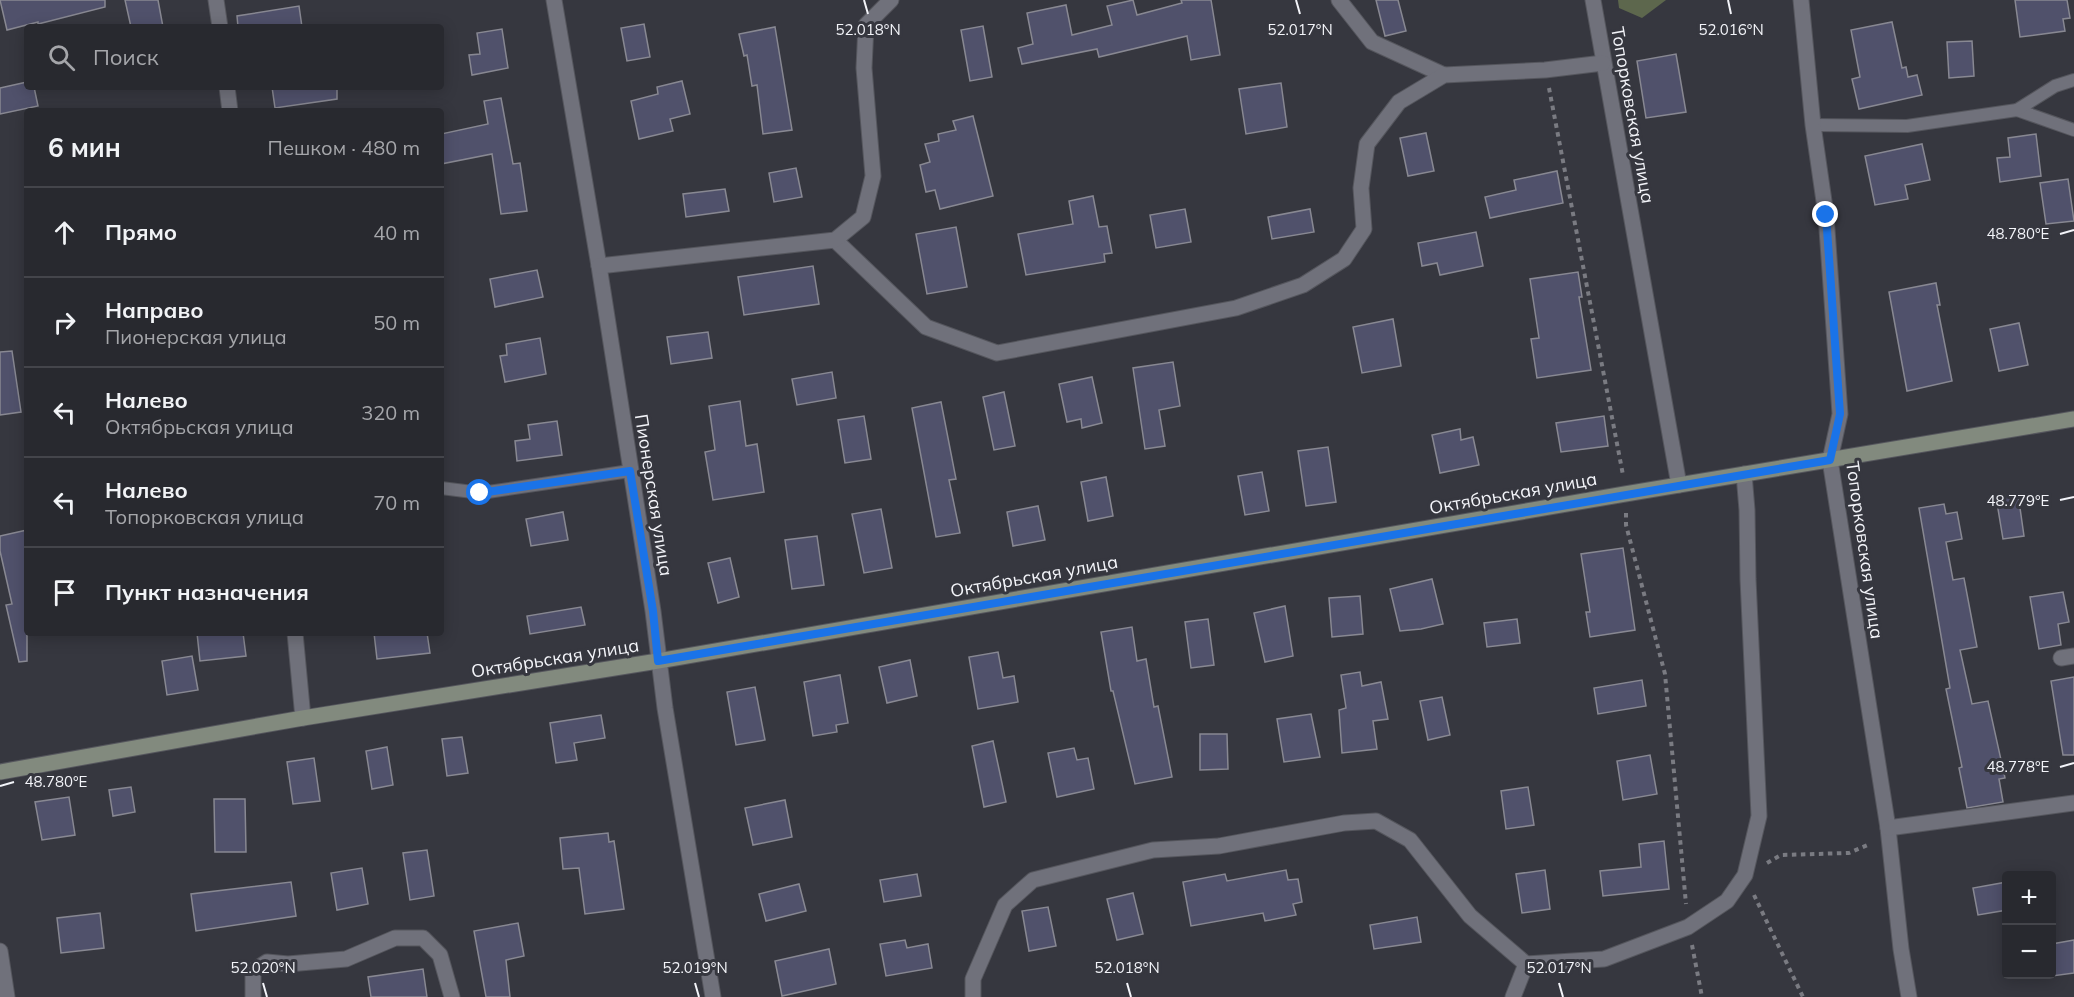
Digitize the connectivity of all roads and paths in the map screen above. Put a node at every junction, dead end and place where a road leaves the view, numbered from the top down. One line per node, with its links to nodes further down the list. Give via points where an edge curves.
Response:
1 (216, 0): 7 (street)
2 (554, 0): 18 (street, Пионерская улица)
3 (891, 0): 17 (street, via 866,25 864,68 873,176 863,217)
4 (1339, 0): 10 (street, via 1372,42)
5 (1593, 0): 8 (street, Топорковская улица)
6 (1801, 0): 15 (street, Топорковская улица)
7 (219, 24)
8 (1603, 63): 9 (street); 23 (street, Топорковская улица)
9 (1545, 70): 10 (street); 25 (path)
10 (1444, 75): 17 (street, via 1399,102 1367,144 1361,188 1364,229 1344,259 1303,285 1236,308 997,354 926,327)
11 (2074, 80): 14 (lane, via 2055,86)
12 (227, 90): 13 (street)
13 (230, 108)
14 (2017, 110): 15 (lane, via 1906,126); 16 (lane)
15 (1813, 125): 20 (street, Топорковская улица, via 1826,215 1840,414)
16 (2074, 130)
17 (835, 240): 18 (street)
18 (598, 266): 21 (street, Пионерская улица)
19 (2074, 419): 20 (street, Октябрьская улица)
20 (1830, 460): 22 (street, Октябрьская улица); 31 (street, Топорковская улица)
21 (630, 471): 24 (lane, via 480,493); 27 (street, Пионерская улица)
22 (1744, 474): 23 (street, Октябрьская улица); 32 (street, via 1759,816)
23 (1679, 485): 25 (street, Октябрьская улица)
24 (444, 488)
25 (1625, 494): 27 (street, Октябрьская улица); 33 (path, via 1626,525 1665,675)
26 (294, 636): 28 (street)
27 (658, 661): 28 (street, Октябрьская улица); 39 (street, Пионерская улица)
28 (303, 718): 29 (street, Октябрьская улица)
29 (0, 772)
30 (2074, 803): 31 (street)
31 (1888, 828): 32 (path, via 1868,846 1849,853 1781,855); 44 (street, Топорковская улица, via 1900,949)
32 (1745, 875): 33 (street, via 1727,901); 43 (path)
33 (1688, 927): 35 (street, via 1604,959); 42 (path)
34 (0, 951): 36 (street)
35 (1526, 964): 40 (street, via 1470,916 1410,840 1377,821 1219,846 1153,850 1033,880 1005,905 973,979); 41 (street)
36 (6, 997)
37 (253, 997): 38 (street, via 253,971 267,962 288,964 346,958 395,938 423,938 440,955)
38 (452, 997)
39 (712, 997)
40 (973, 997)
41 (1513, 997)
42 (1702, 997)
43 (1803, 997)
44 (1909, 997)

